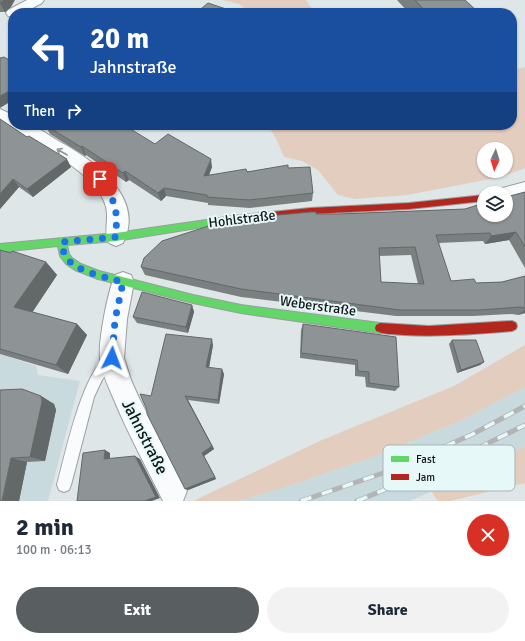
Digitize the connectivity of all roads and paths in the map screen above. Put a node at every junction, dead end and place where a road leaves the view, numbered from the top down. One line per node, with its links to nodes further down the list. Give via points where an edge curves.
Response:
1 (37, 0): 2 (street)
2 (22, 8)
3 (25, 130): 7 (street, one-way to 3, via 117,211 112,197 100,179 70,156)
4 (525, 189): 5 (street)
5 (513, 192)
6 (477, 199): 7 (street, Hohlstraße, via 257,216)
7 (116, 237): 8 (street, Hohlstraße)
8 (62, 242): 9 (street, Hohlstraße); 10 (street, via 65,256 78,267)
9 (0, 248)
10 (123, 282): 11 (street, Weberstraße, via 241,309 396,330 473,330); 12 (street, Jahnstraße, via 115,320)
11 (512, 326)
12 (112, 358): 13 (lane, via 98,376 88,396); 14 (street, Jahnstraße, via 130,407)
13 (64, 485)
14 (173, 491)

